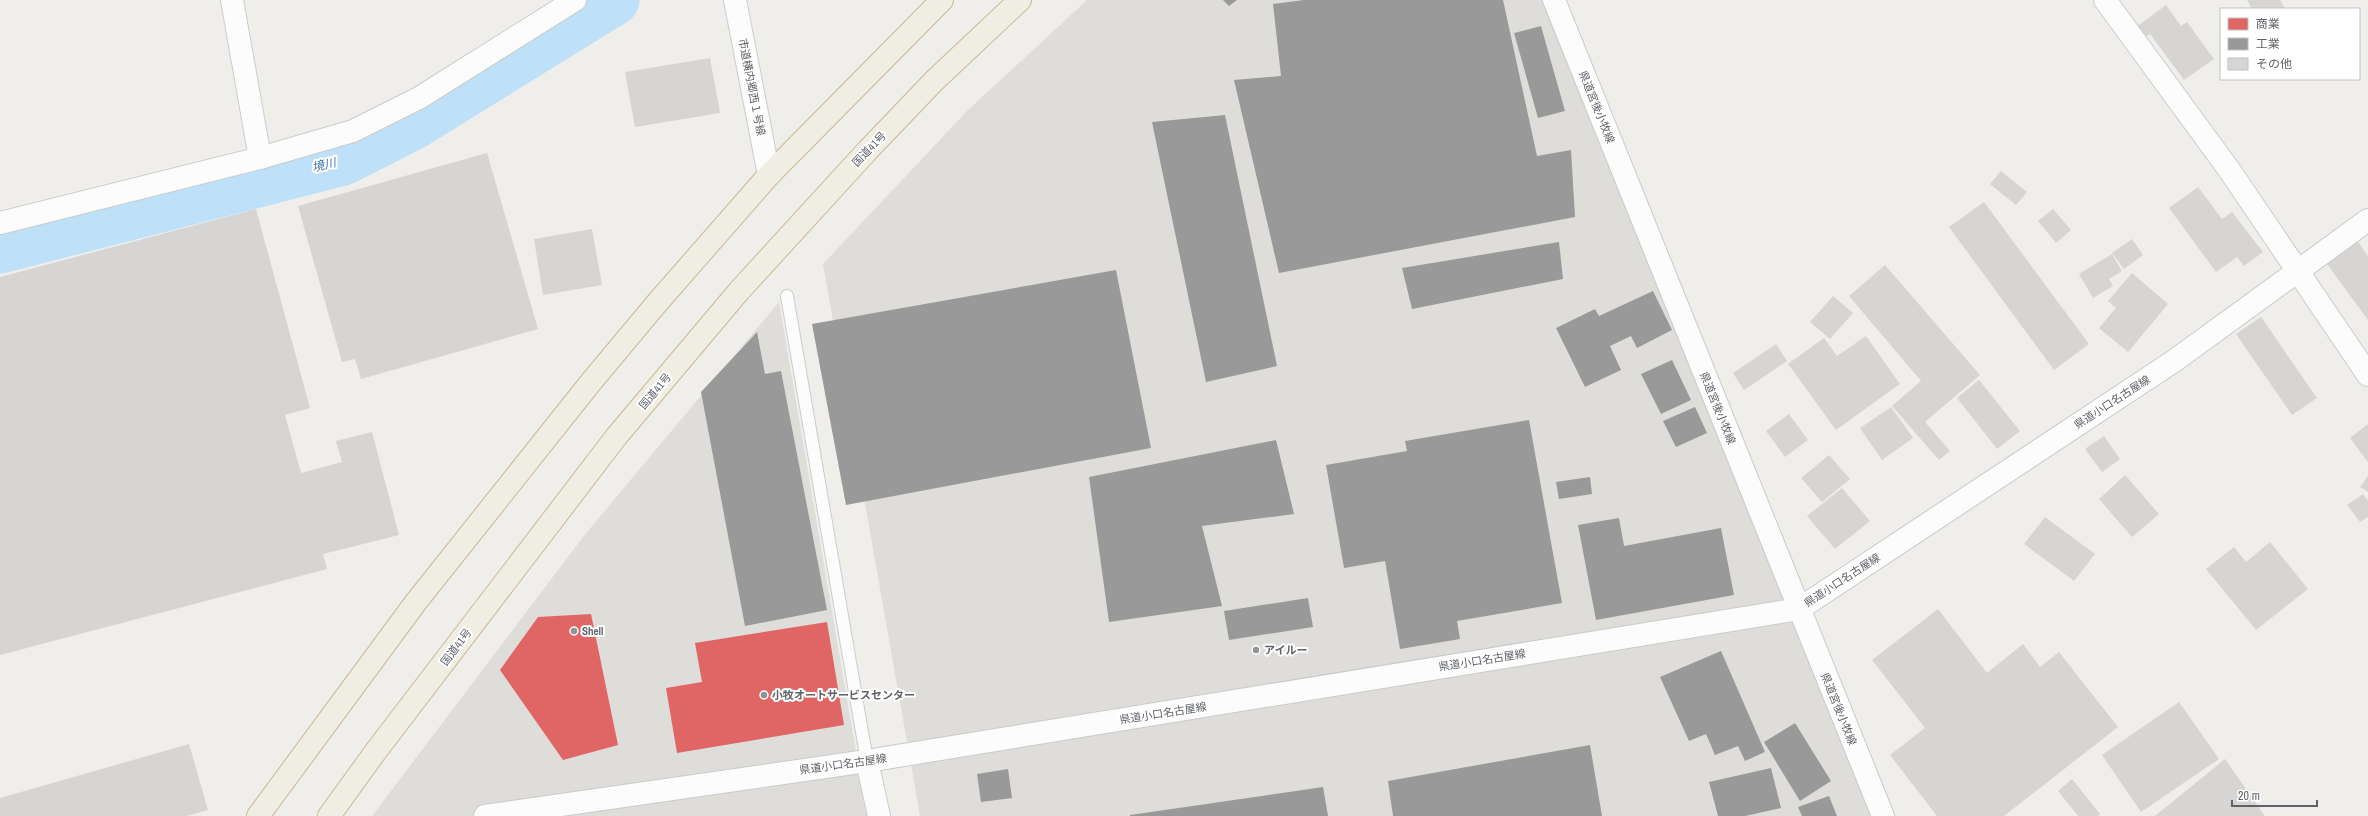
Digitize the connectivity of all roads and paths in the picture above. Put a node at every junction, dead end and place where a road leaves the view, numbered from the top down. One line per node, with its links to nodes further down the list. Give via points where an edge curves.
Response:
1 (232, 0): 8 (main road)
2 (575, 0): 8 (main road, via 419,98 353,131)
3 (736, 0): 9 (main road, 市道横内郷西１号線)
4 (942, 0): 9 (highway)
5 (1020, 0): 18 (highway, 国道41号, via 934,81 739,291 616,438)
6 (1554, 0): 15 (main road, 県道宮後小牧線)
7 (2105, 0): 12 (main road, via 2230,171)
8 (260, 158): 11 (main road)
9 (769, 175): 17 (highway, via 586,388 416,602)
10 (2368, 220): 12 (main road, 県道小口名古屋線)
11 (0, 223)
12 (2298, 272): 14 (main road); 15 (main road, 県道小口名古屋線, via 2174,361)
13 (787, 296): 16 (lane)
14 (2368, 375)
15 (1799, 609): 16 (main road, 県道小口名古屋線); 21 (main road, 県道宮後小牧線)
16 (867, 761): 19 (main road, 県道小口名古屋線); 20 (main road)
17 (258, 816)
18 (329, 816)
19 (485, 816)
20 (879, 816)
21 (1883, 816)

